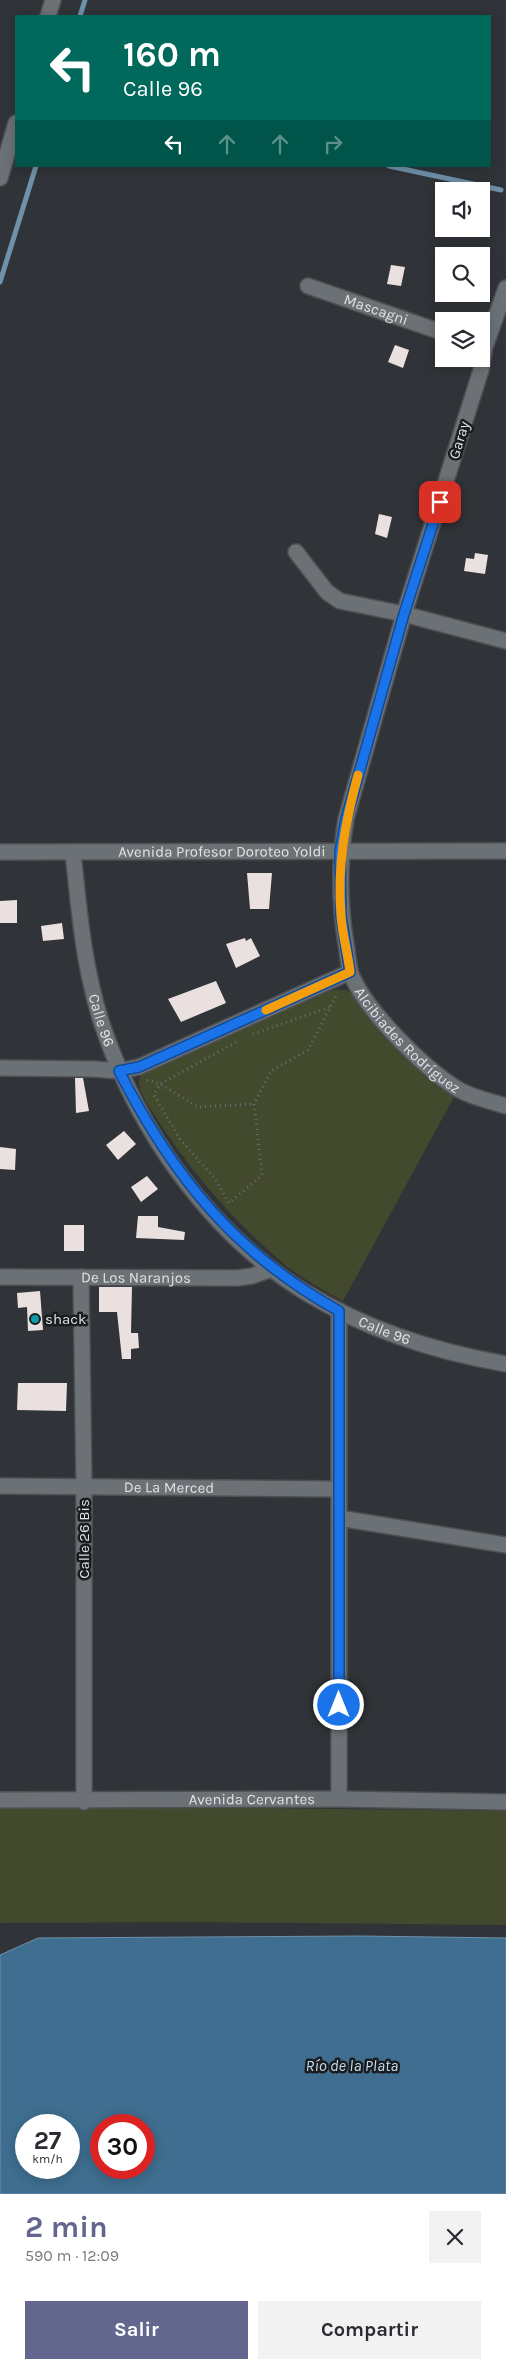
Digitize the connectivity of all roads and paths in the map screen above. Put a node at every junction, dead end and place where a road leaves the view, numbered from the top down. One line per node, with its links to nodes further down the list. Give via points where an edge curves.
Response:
1 (53, 0): 2 (street)
2 (48, 15)
3 (15, 126): 4 (street)
4 (0, 178)
5 (308, 286): 8 (street, Mascagni)
6 (506, 288): 7 (street, Garay)
7 (490, 328)
8 (435, 330)
9 (481, 367): 11 (street, Garay)
10 (296, 552): 11 (street, via 327,592 340,601)
11 (404, 614): 12 (street); 16 (street, Garay, via 346,819)
12 (506, 641)
13 (506, 851): 16 (street, Avenida Profesor Doroteo Yoldi)
14 (0, 852): 15 (street, Avenida Profesor Doroteo Yoldi)
15 (73, 852): 16 (street, Avenida Profesor Doroteo Yoldi); 20 (street, Calle 96, via 86,961 102,1025)
16 (340, 852): 17 (street, Alcibiades Rodríguez)
17 (345, 974): 18 (path); 20 (street, via 139,1067); 24 (street, Alcibiades Rodríguez, via 412,1052 438,1074 458,1089)
18 (330, 1007): 22 (path, via 245,1037); 23 (path, via 308,1050 271,1071)
19 (0, 1068): 20 (street)
20 (119, 1071): 25 (street, Calle 96, via 180,1174 238,1239)
21 (144, 1079): 22 (path)
22 (160, 1084): 23 (path, via 198,1107); 23 (path, via 154,1094 180,1139 215,1179 229,1203 262,1175)
23 (254, 1104)
24 (506, 1106)
25 (272, 1269): 27 (street, De Los Naranjos, via 238,1278); 28 (street, Calle 96)
26 (0, 1277): 27 (street, De Los Naranjos)
27 (80, 1277): 31 (street, Calle 26 Bis)
28 (339, 1311): 29 (street, Calle 96, via 402,1337); 32 (street)
29 (506, 1364)
30 (0, 1486): 31 (street, De La Merced)
31 (84, 1486): 32 (street, De La Merced); 37 (street, Calle 26 Bis)
32 (338, 1489): 33 (street)
33 (339, 1518): 34 (street); 35 (street)
34 (506, 1545)
35 (339, 1799): 37 (street, Avenida Cervantes); 38 (street, Avenida Cervantes)
36 (0, 1800): 37 (street, Avenida Cervantes)
37 (84, 1802)
38 (506, 1802)

